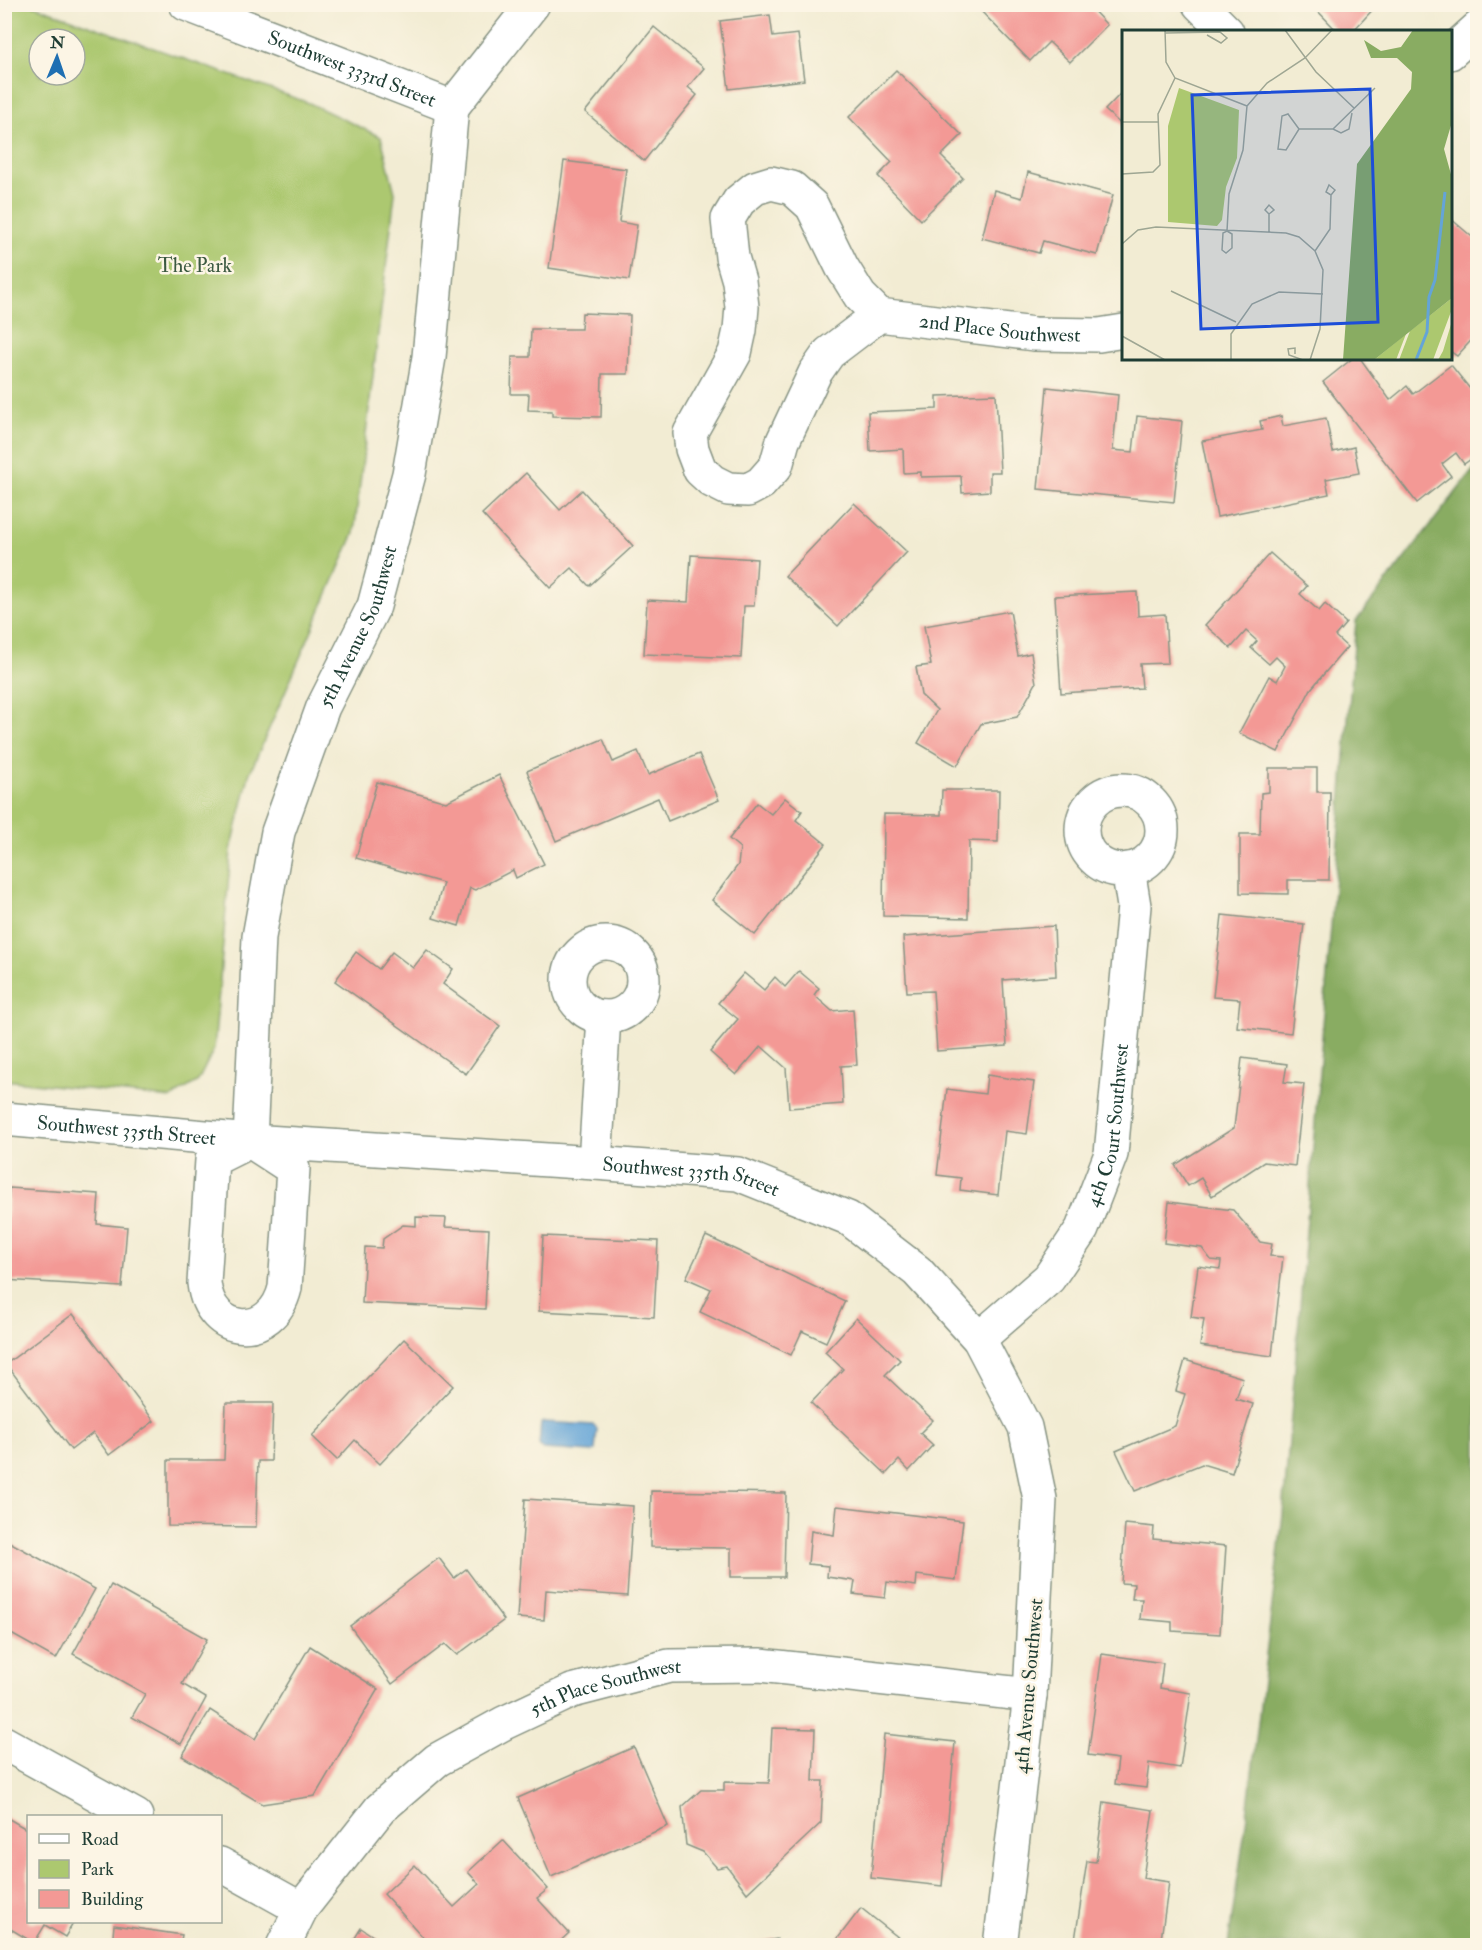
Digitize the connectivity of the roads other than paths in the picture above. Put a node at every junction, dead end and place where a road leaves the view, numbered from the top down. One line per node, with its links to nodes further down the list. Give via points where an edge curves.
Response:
1 (186, 4): 7 (street, Southwest 333rd Street)
2 (533, 4): 7 (street)
3 (1200, 4): 5 (street)
4 (1478, 28): 6 (street)
5 (1225, 30)
6 (1452, 51)
7 (452, 106): 13 (street, 5th Avenue Southwest, via 429,357 409,474 374,606 323,707 279,831 259,937)
8 (879, 315): 8 (street, via 860,296 842,267 812,206 792,188 771,183 755,188 739,201 728,219 742,307 740,330 735,352 690,432 700,470 729,489 748,490 761,483 776,466 783,441 815,373 829,353); 9 (street, 2nd Place Southwest, via 1034,334)
9 (1122, 331)
10 (1128, 869): 15 (street, 4th Court Southwest, via 1134,906 1111,1154 1082,1229 1049,1278)
11 (604, 1017): 14 (street)
12 (4, 1119): 13 (street, Southwest 335th Street)
13 (250, 1141): 13 (street, Southwest 335th Street, via 212,1160 204,1283 212,1309 235,1325 263,1322 282,1301 285,1288 292,1169); 14 (street, Southwest 335th Street)
14 (595, 1163): 15 (street, Southwest 335th Street, via 738,1174 848,1218 917,1271)
15 (979, 1339): 16 (street, Southwest 335th Street)
16 (1025, 1427): 17 (street, 4th Avenue Southwest, via 1040,1499)
17 (1030, 1695): 21 (street, 5th Place Southwest, via 760,1665 669,1666 572,1690 437,1760 380,1809); 23 (street, 4th Avenue Southwest)
18 (4, 1743): 19 (street)
19 (134, 1815)
20 (222, 1865): 21 (street)
21 (300, 1909): 22 (street, 5th Place Southwest)
22 (283, 1946)
23 (1000, 1946)

